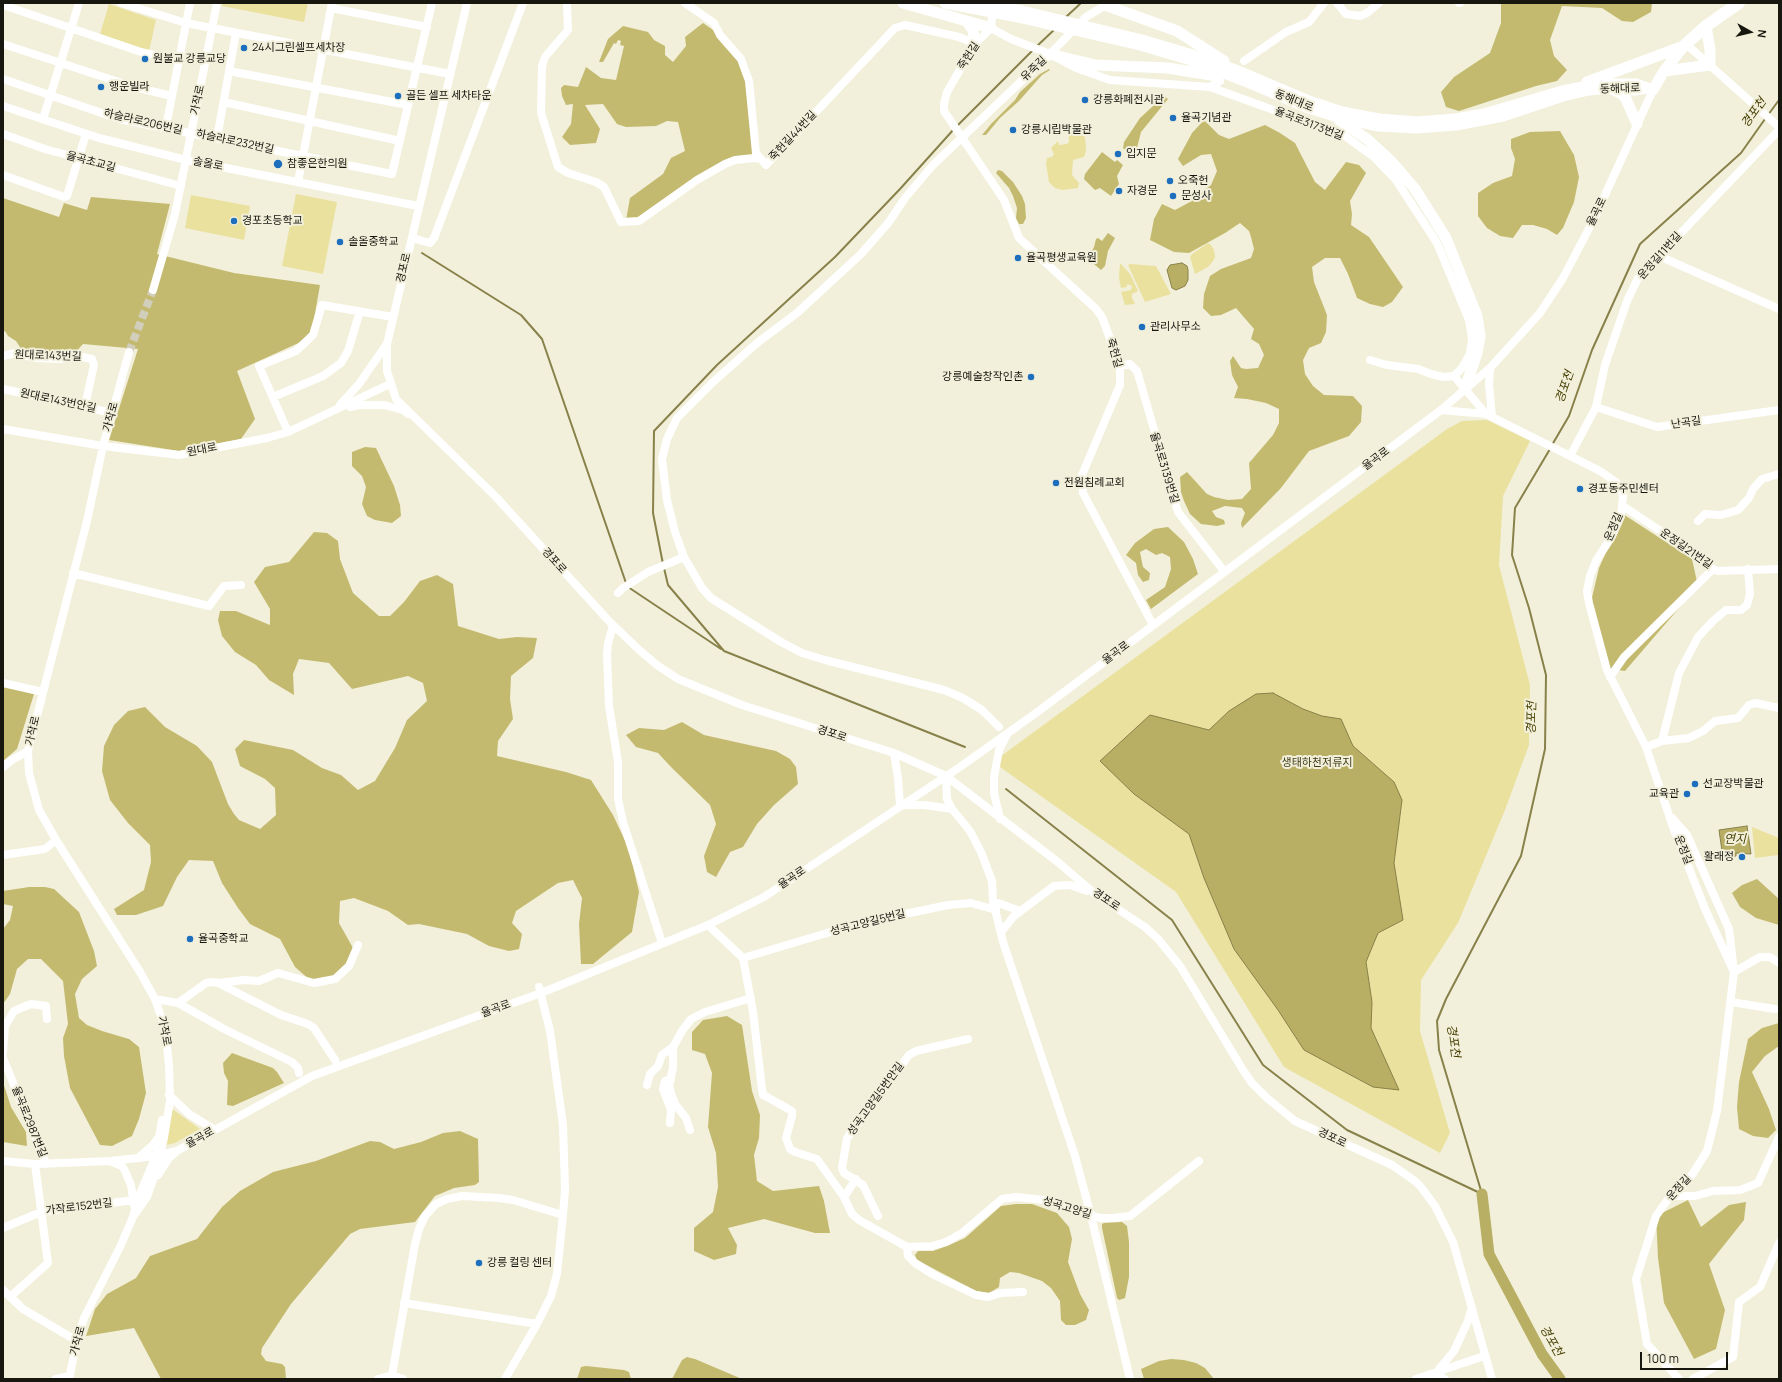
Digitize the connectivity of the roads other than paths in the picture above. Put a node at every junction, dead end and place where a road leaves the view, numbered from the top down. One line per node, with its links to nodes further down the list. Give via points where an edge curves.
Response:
1 (79, 3): 25 (street)
2 (121, 3): 20 (street)
3 (190, 3): 20 (street)
4 (217, 3): 23 (street, 가작로)
5 (432, 3): 24 (street)
6 (467, 3): 42 (street, 경포로)
7 (523, 3): 77 (street, via 434,238 430,242)
8 (567, 3): 71 (street, via 568,30 545,57 542,66 541,113 558,167 604,186 621,222 639,221 697,180 725,164 735,160)
9 (685, 3): 71 (street, 죽헌길44번길, via 714,23 720,35 741,58 749,81 756,153)
10 (904, 3): 21 (main road)
11 (945, 3): 19 (main road, 동해대로)
12 (1324, 3): 35 (street, via 1309,22 1286,32)
13 (1337, 3): 14 (street, via 1346,14 1352,16 1367,13)
14 (1379, 3)
15 (1739, 3): 22 (highway, 동해대로)
16 (1107, 4): 33 (street, 유죽길, via 1086,17); 41 (main road, via 1177,31)
17 (3, 5): 25 (street)
18 (332, 6): 24 (street); 32 (street)
19 (990, 8): 26 (street); 27 (main road, 동해대로)
20 (186, 23): 23 (street); 34 (street)
21 (968, 23): 26 (main road); 30 (main road, via 973,30)
22 (1706, 26): 31 (highway, 동해대로); 37 (main road)
23 (213, 27): 28 (street); 63 (street, 가작로)
24 (426, 27): 38 (street)
25 (71, 28): 34 (street, via 141,52); 36 (street)
26 (991, 28): 30 (street, 죽헌길); 33 (street, 율곡로3173번길, via 1011,39)
27 (1080, 28): 41 (main road, 동해대로, via 1170,48); 45 (main road, 동해대로, via 1190,60)
28 (236, 32): 32 (street); 39 (street)
29 (3, 44): 36 (street)
30 (975, 44): 66 (street, 죽헌길, via 947,92 944,104 944,111); 71 (street, 죽헌길44번길, via 959,37 905,25 895,28 766,165)
31 (1685, 45): 37 (street); 40 (main road, 동해대로); 50 (main road)
32 (323, 49): 38 (street); 47 (street)
33 (1050, 54): 45 (main road, via 1095,65 1185,70); 46 (street, 율곡로3173번길, via 1076,68 1110,80); 66 (street, 유죽길)
34 (179, 61): 52 (street)
35 (1244, 61)
36 (60, 62): 51 (street); 52 (street, via 134,87)
37 (1710, 65): 40 (main road); 61 (street)
38 (417, 67): 42 (street); 54 (street)
39 (229, 71): 47 (street); 53 (street)
40 (1664, 71): 49 (main road, 동해대로)
41 (1244, 73): 50 (main road, 동해대로, via 1342,112 1398,121 1436,121 1469,117)
42 (450, 74): 76 (street, 경포로)
43 (3, 79): 51 (street, 하슬라로206번길)
44 (1220, 82): 46 (street)
45 (1252, 84): 56 (main road, 동해대로)
46 (1210, 87): 89 (street, 율곡로3173번길, via 1345,136 1374,157 1396,180 1437,242 1470,320 1470,354)
47 (316, 88): 54 (street); 58 (street)
48 (1609, 88): 49 (main road, 동해대로); 56 (main road, 동해대로, via 1563,96 1486,120 1436,127 1379,126); 59 (main road, via 1622,94 1626,99)
49 (1650, 89): 50 (main road, 동해대로, via 1636,84 1608,84); 59 (street, 율곡로)
50 (1562, 91)
51 (50, 95): 57 (street); 60 (street, 하슬라로206번길, via 119,119)
52 (172, 96): 60 (street)
53 (224, 102): 58 (street); 67 (street)
54 (408, 105): 68 (street)
55 (3, 106): 57 (street, 솔올로)
56 (1330, 115): 92 (main road, via 1367,139 1392,162 1415,188 1446,238 1477,316 1480,336)
57 (42, 119): 65 (street, 솔올로)
58 (310, 121): 68 (street); 69 (street)
59 (1637, 124): 88 (street, 율곡로, via 1594,219 1563,278 1540,313)
60 (166, 127): 63 (street, 하슬라로206번길)
61 (1779, 127)
62 (1779, 130): 78 (street, 운정길11번길)
63 (191, 133): 67 (street, 하슬라로232번길); 72 (street, 가작로)
64 (3, 134): 70 (street, 율곡초교길)
65 (86, 134): 70 (street); 72 (street, 솔올로)
66 (960, 136): 87 (street, 죽헌길, via 1004,200 1018,238 1102,317); 109 (street, 유죽길, via 914,187 862,254 797,313 757,343 677,418 666,439 662,459 667,500)
67 (217, 138): 69 (street, 하슬라로232번길)
68 (400, 141): 69 (street, 하슬라로232번길, via 392,174)
69 (304, 156): 74 (street)
70 (79, 158): 73 (street, via 64,197); 75 (street, 율곡초교길)
71 (761, 159)
72 (186, 160): 74 (street, 솔올로); 75 (street, 가작로)
73 (3, 175)
74 (298, 182): 76 (street, 솔올로)
75 (181, 186): 79 (street, 가작로)
76 (418, 206): 77 (street, 경포로)
77 (412, 238): 82 (street, 경포로)
78 (1659, 256): 80 (street); 95 (street, 운정길11번길, via 1638,278 1627,301 1605,365)
79 (153, 290)
80 (1779, 309)
81 (360, 311): 82 (street); 93 (street, via 342,363 323,376); 93 (street, via 322,305 313,335 296,351 259,366)
82 (393, 317): 83 (street, 경포로)
83 (387, 344): 90 (street, 경포로, via 387,371); 96 (street, via 359,384 344,402)
84 (129, 352): 99 (street, 가작로)
85 (3, 356): 94 (street, 원대로143번길, via 15,353 36,358 92,359 94,365)
86 (1370, 360): 89 (street, via 1418,369 1443,377)
87 (1120, 366): 113 (street, 율곡로3139번길, via 1130,364 1137,371 1178,512); 118 (street, 죽헌길, via 1120,385 1082,475 1083,493)
88 (1490, 368): 92 (street, 율곡로); 100 (street)
89 (1454, 376): 92 (street)
90 (390, 384): 96 (street, 원대로); 101 (street, 경포로, via 396,399)
91 (3, 389): 94 (street, 원대로143번안길)
92 (1465, 389): 97 (street, 율곡로); 100 (street, 운정길)
93 (273, 397): 103 (street)
94 (85, 406): 99 (street, 원대로143번안길)
95 (1596, 407): 98 (street, 난곡길, via 1657,427); 105 (street, 운정길11번길)
96 (333, 410): 101 (street, via 360,405 384,405 403,410); 103 (street, 원대로)
97 (1441, 410): 100 (street); 113 (street, 율곡로)
98 (1778, 410)
99 (112, 413): 104 (street, 가작로)
100 (1489, 416): 105 (street, 운정길)
101 (423, 424): 117 (street, 경포로, via 496,497)
102 (3, 429): 104 (street, 원대로)
103 (288, 432): 104 (street, 원대로, via 180,455)
104 (103, 446): 114 (street, 가작로)
105 (1568, 455): 107 (street, 운정길, via 1616,482 1621,489)
106 (1779, 474): 108 (street, via 1762,479 1753,489 1750,498 1738,510 1721,515 1705,514)
107 (1623, 506): 110 (street, 운정길21번길, via 1701,558); 119 (street, 운정길, via 1612,536 1590,576 1587,591)
108 (1698, 521)
109 (681, 558): 116 (street, via 648,572); 123 (street, 유죽길, via 712,598 781,642 802,653 825,660 944,690 982,710)
110 (1713, 569): 111 (street, 운정길21번길); 119 (street, via 1624,656)
111 (1748, 569): 112 (street, 운정길21번길); 125 (street, via 1750,594 1747,605 1741,610 1726,610 1719,614 1698,637 1679,673)
112 (1779, 569)
113 (1224, 571): 118 (street, 율곡로)
114 (73, 573): 115 (street, via 209,606 224,586); 121 (street, 가작로)
115 (241, 585)
116 (621, 590)
117 (613, 625): 128 (street, 경포로, via 652,661 678,679 742,705); 143 (street, via 608,644 609,706 618,762 618,799)
118 (1153, 625): 124 (street, 율곡로)
119 (1610, 677): 126 (street, 운정길)
120 (3, 683): 121 (street)
121 (43, 692): 127 (street, 가작로)
122 (1779, 708): 125 (street, via 1755,703 1738,718 1715,721 1689,738)
123 (1000, 728)
124 (1008, 732): 130 (street, 율곡로); 134 (street, via 999,750 994,777 994,793)
125 (1662, 741): 126 (street)
126 (1646, 747): 133 (street, 운정길)
127 (28, 751): 129 (street); 135 (street, 가작로, via 29,774 38,810)
128 (894, 753): 130 (street, 경포로); 131 (street)
129 (3, 767)
130 (946, 776): 131 (street, 율곡로); 132 (street, via 948,800); 134 (street, 경포로)
131 (900, 805): 132 (street); 141 (street, 율곡로, via 764,897)
132 (952, 809): 138 (street, via 970,831 981,852 992,881)
133 (1670, 816): 147 (street, 운정길, via 1705,909); 147 (street, via 1687,835 1730,929)
134 (1000, 819): 137 (street, 경포로, via 1059,863)
135 (56, 840): 136 (street, via 45,849); 151 (street, 가작로)
136 (3, 855)
137 (1095, 894): 140 (street, via 1070,885 1054,886); 196 (street, 경포로, via 1145,927 1169,952 1243,1070 1267,1098 1295,1121 1392,1165 1415,1181 1435,1206 1453,1242)
138 (993, 900): 139 (street); 140 (street)
139 (996, 910): 142 (street); 145 (street, 성곡고양길5번길, via 971,903 948,905 857,924)
140 (1020, 911): 142 (street)
141 (708, 925): 143 (street, 율곡로); 145 (street)
142 (1001, 932): 188 (street, via 1075,1156)
143 (662, 943): 149 (street, 율곡로)
144 (358, 945): 148 (street, via 349,966 341,975 327,981 308,982 278,973 259,981)
145 (743, 958): 150 (street)
146 (1779, 963): 147 (street, via 1770,957 1760,957)
147 (1734, 972): 152 (street, 운정길)
148 (218, 983): 153 (street, via 206,983); 160 (street, via 281,1015 308,1024 314,1028)
149 (540, 990): 167 (street, 율곡로, via 312,1076); 186 (street, via 550,1031 564,1125)
150 (750, 998): 157 (street, via 705,1012 691,1020); 182 (street, via 763,1095 792,1111 786,1138 790,1148 817,1159)
151 (155, 999): 153 (street); 164 (street, 가작로, via 165,1028 169,1065)
152 (1731, 1002): 154 (street); 180 (street, 운정길, via 1717,1111 1707,1151 1688,1180)
153 (178, 1003): 161 (street, via 292,1062 298,1068)
154 (1775, 1009)
155 (48, 1019): 158 (street, via 46,1006 31,1004 14,1010 4,1026)
156 (968, 1039): 179 (street, 성곡고양길5번안길, via 916,1051 903,1061 847,1138 842,1168 844,1173)
157 (673, 1047): 162 (street, via 673,1068); 163 (street, via 662,1055 658,1066 650,1074)
158 (3, 1052)
159 (3, 1058): 178 (street, 율곡로2987번길)
160 (335, 1060)
161 (299, 1074)
162 (670, 1078): 166 (street, via 665,1081 662,1088 671,1110); 168 (street, via 670,1093 686,1118)
163 (647, 1085)
164 (168, 1086): 165 (street, 가작로); 170 (street, 가작로)
165 (169, 1095): 167 (street, via 190,1114); 172 (street, 가작로, via 170,1101)
166 (670, 1123)
167 (215, 1130): 171 (street, 율곡로)
168 (690, 1130)
169 (1779, 1137): 180 (street, via 1758,1184 1740,1190 1713,1191 1695,1196)
170 (158, 1138): 172 (street, 가작로); 173 (street)
171 (177, 1151): 172 (street, 율곡로); 181 (street, via 159,1171)
172 (158, 1156): 173 (street, 율곡로); 181 (street, 가작로); 185 (street, 가작로, via 138,1198)
173 (137, 1158): 175 (street, 율곡로)
174 (3, 1161): 177 (street, 율곡로)
175 (111, 1161): 178 (street, 율곡로); 183 (street, via 122,1166 125,1171)
176 (1199, 1161): 188 (street, 성곡고양길, via 1130,1216)
177 (35, 1164): 178 (street, 율곡로); 184 (street)
178 (46, 1164)
179 (856, 1179): 182 (street); 187 (street, 성곡고양길5번안길, via 863,1185)
180 (1672, 1196): 211 (street, 운정길, via 1656,1216 1636,1279 1647,1344)
181 (147, 1197): 185 (street, 가작로)
182 (844, 1197): 191 (street, via 852,1214 859,1220)
183 (134, 1200): 184 (street, 가작로152번길); 185 (street)
184 (41, 1212): 189 (street, 가작로152번길); 194 (street, via 48,1263)
185 (134, 1214): 198 (street, 가작로, via 84,1318)
186 (563, 1215): 195 (street, via 499,1198 462,1196 436,1204 425,1216 419,1229); 197 (street, via 557,1274 551,1296)
187 (878, 1216)
188 (1091, 1216): 191 (street, 성곡고양길, via 1044,1200 1016,1197 1002,1199 962,1234 932,1246); 207 (street)
189 (3, 1228)
190 (1779, 1243): 212 (street, via 1760,1287 1739,1302 1733,1356)
191 (907, 1247): 193 (street, via 908,1256 915,1263 976,1295 988,1297)
192 (3, 1290): 194 (street)
193 (1023, 1292)
194 (10, 1297): 198 (street, via 23,1309)
195 (404, 1304): 197 (street); 201 (street)
196 (1472, 1308): 199 (street, 경포로); 200 (street, via 1454,1351)
197 (537, 1324): 206 (street)
198 (77, 1341): 202 (street, 가작로)
199 (1484, 1356): 200 (street); 210 (street, 경포로)
200 (1435, 1374): 208 (street); 209 (street)
201 (392, 1375): 204 (street); 205 (street)
202 (69, 1377): 203 (street)
203 (56, 1379)
204 (378, 1379)
205 (403, 1379)
206 (505, 1379)
207 (1130, 1379)
208 (1416, 1379)
209 (1445, 1379)
210 (1492, 1379)
211 (1679, 1379)
212 (1693, 1379)

